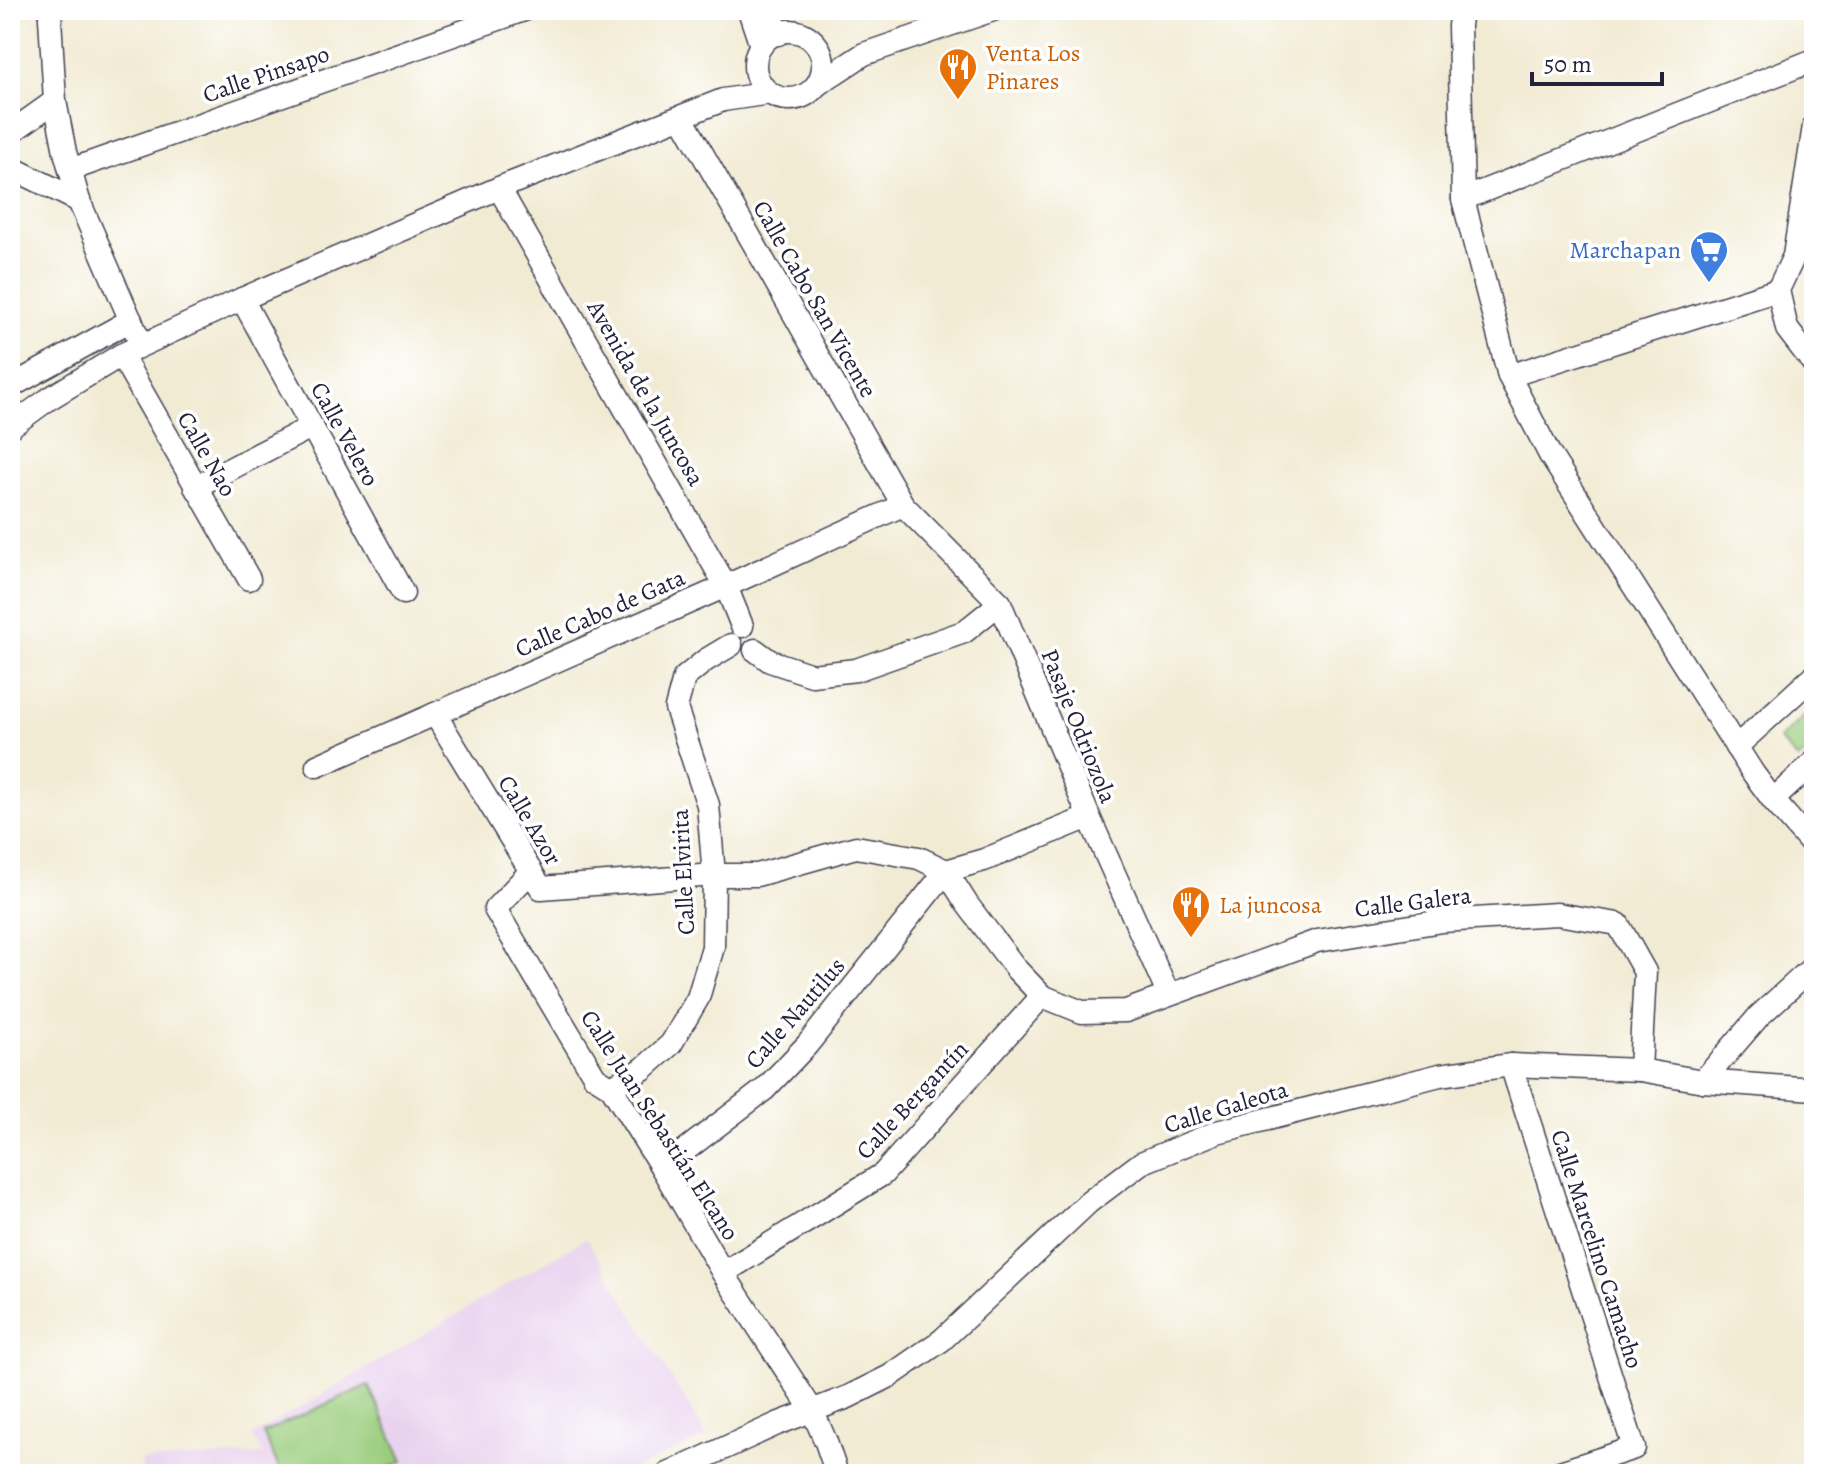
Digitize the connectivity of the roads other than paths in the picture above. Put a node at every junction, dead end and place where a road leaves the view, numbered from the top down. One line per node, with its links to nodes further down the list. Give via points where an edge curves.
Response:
1 (54, 10): 14 (street, via 50,18)
2 (524, 10): 19 (street, Calle Pinsapo)
3 (749, 10): 8 (street)
4 (770, 10): 8 (street)
5 (993, 10): 9 (street)
6 (1461, 10): 21 (street)
7 (811, 39): 8 (street, via 789,31); 9 (street); 11 (street, via 823,63)
8 (765, 45): 12 (street, via 758,78); 13 (street)
9 (864, 54): 11 (street)
10 (1814, 60): 21 (street)
11 (818, 84): 12 (street, via 802,97)
12 (770, 93): 13 (street)
13 (723, 100): 15 (street)
14 (55, 101): 17 (street); 19 (street)
15 (682, 118): 20 (street); 36 (street, Calle Cabo San Vicente)
16 (1814, 126): 24 (street)
17 (10, 131)
18 (10, 167): 22 (street)
19 (70, 170): 22 (street)
20 (499, 188): 26 (street); 38 (street, Avenida de la Juncosa)
21 (1463, 199): 31 (street)
22 (79, 201): 27 (street)
23 (1814, 237): 24 (street)
24 (1794, 256): 25 (street)
25 (1778, 290): 30 (street, via 1787,329); 31 (street)
26 (242, 299): 28 (street); 34 (street, Calle Velero)
27 (131, 320): 28 (street); 32 (street)
28 (141, 344): 29 (street)
29 (121, 355): 33 (street); 35 (street, Calle Nao)
30 (1814, 364)
31 (1509, 376): 44 (street, via 1550,455)
32 (10, 387)
33 (10, 427)
34 (311, 427): 35 (street); 39 (street, Calle Velero)
35 (195, 487): 37 (street, Calle Nao)
36 (903, 505): 38 (street, Calle Cabo de Gata); 40 (street, Pasaje Odriozola)
37 (249, 579)
38 (726, 586): 41 (street, Avenida de la Juncosa); 43 (street, Calle Cabo de Gata)
39 (403, 593)
40 (1000, 603): 41 (street, via 964,632 856,670 812,675 770,661 755,650 741,654); 48 (street, Pasaje Odriozola)
41 (737, 635): 52 (street, Calle Elvirita, via 684,678 676,708 708,805)
42 (1813, 680): 44 (street)
43 (435, 714): 46 (street, Calle Cabo de Gata); 50 (street, Calle Azor)
44 (1736, 747): 47 (street)
45 (1814, 762): 47 (street)
46 (317, 766)
47 (1773, 800): 49 (street)
48 (1089, 817): 51 (street); 54 (street, Pasaje Odriozola)
49 (1814, 847)
50 (531, 871): 52 (street, Calle Azor, via 541,888); 59 (street, Calle Juan Sebastián Elcano, via 495,909 595,1077)
51 (946, 871): 52 (street, via 919,858 856,847 757,875); 55 (street, Calle Galera); 61 (street, Calle Nautilus, via 776,1078)
52 (714, 875): 59 (street, Calle Elvirita, via 713,947 698,998 671,1044 643,1069)
53 (1814, 966): 58 (street, via 1759,1016)
54 (1168, 994): 55 (street, Calle Galera, via 1111,1012 1082,1012); 57 (street, Calle Galera, via 1317,941 1442,921 1557,914 1618,924 1645,972)
55 (1042, 996): 62 (street, Calle Bergantín, via 883,1174)
56 (1511, 1065): 57 (street, Calle Galeota); 63 (street, Calle Galeota, via 1440,1075 1217,1132 1141,1163 1089,1202 942,1340 890,1376); 66 (street, Calle Marcelino Camacho, via 1634,1448)
57 (1640, 1070): 58 (street, Calle Galeota)
58 (1703, 1081): 60 (street, Calle Galeota)
59 (611, 1087): 61 (street, Calle Juan Sebastián Elcano)
60 (1814, 1089)
61 (662, 1168): 62 (street, Calle Juan Sebastián Elcano)
62 (723, 1273): 63 (street, Calle Juan Sebastián Elcano)
63 (812, 1410): 64 (street, Calle Galeota); 65 (street, Calle Juan Sebastián Elcano)
64 (668, 1474)
65 (837, 1474)
66 (1554, 1474)

